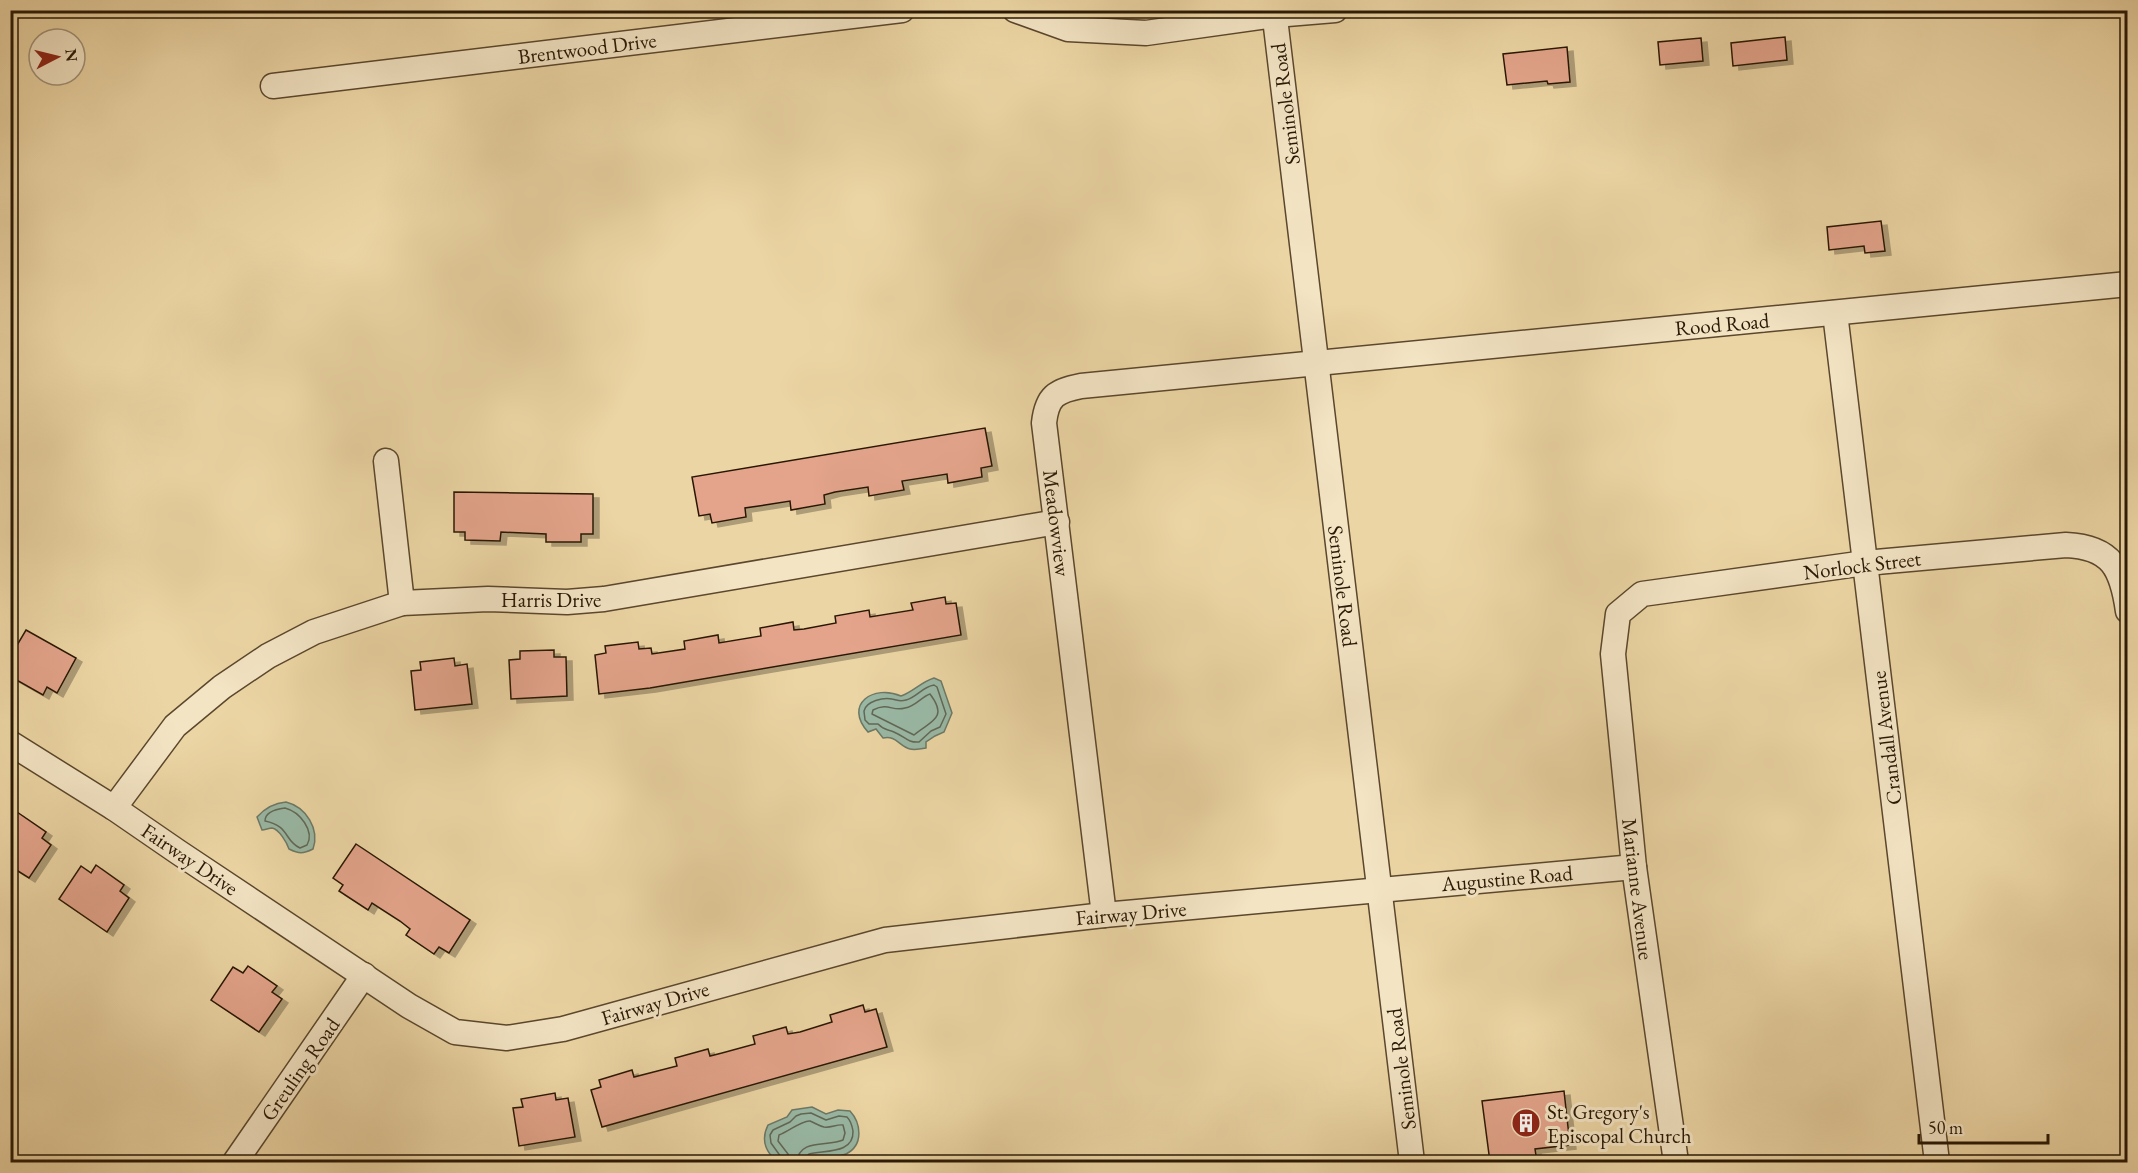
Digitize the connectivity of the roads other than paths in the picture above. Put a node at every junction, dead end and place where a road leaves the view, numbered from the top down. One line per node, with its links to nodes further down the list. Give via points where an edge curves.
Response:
1 (902, 10): 5 (street, Brentwood Drive)
2 (1015, 10): 4 (street, via 1068,29 1146,33)
3 (1335, 10): 4 (street)
4 (1275, 13): 8 (street, Seminole Road)
5 (273, 86)
6 (2127, 284): 7 (street, Rood Road)
7 (1835, 313): 8 (street, Rood Road); 11 (street, Crandall Avenue)
8 (1316, 363): 10 (street, Meadowview, via 1081,386 1055,395 1048,402 1044,423); 18 (street, Seminole Road)
9 (386, 461): 12 (street)
10 (1057, 522): 12 (street, Harris Drive, via 614,598); 19 (street, Meadowview)
11 (1865, 563): 13 (street, Norlock Street, via 2082,546 2111,560 2120,574); 14 (street, Norlock Street, via 1642,594); 24 (street, Crandall Avenue)
12 (402, 603): 16 (street, Harris Drive, via 314,632 268,656 222,687 175,726)
13 (2127, 611)
14 (1618, 614): 17 (street, Marianne Avenue, via 1613,654)
15 (10, 743): 16 (street, Fairway Drive)
16 (114, 808): 20 (street, Fairway Drive)
17 (1634, 867): 18 (street, Augustine Road); 23 (street, Marianne Avenue)
18 (1380, 890): 19 (street, Fairway Drive); 22 (street, Seminole Road)
19 (1104, 915): 20 (street, Fairway Drive, via 885,939 563,1029 507,1038 455,1032)
20 (364, 975): 21 (street, Greuling Road)
21 (235, 1162)
22 (1412, 1162)
23 (1676, 1162)
24 (1937, 1162)

